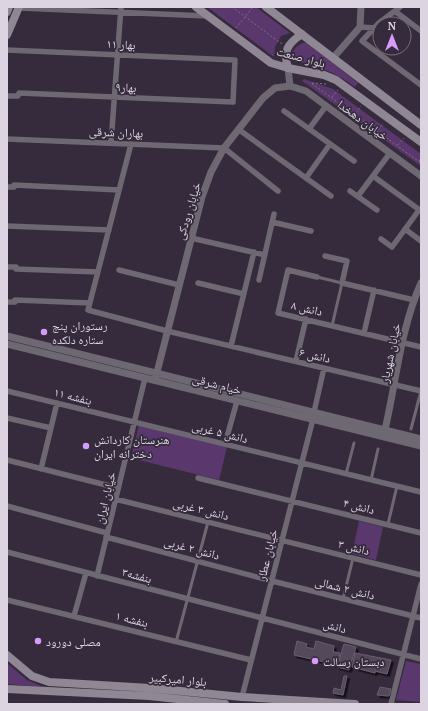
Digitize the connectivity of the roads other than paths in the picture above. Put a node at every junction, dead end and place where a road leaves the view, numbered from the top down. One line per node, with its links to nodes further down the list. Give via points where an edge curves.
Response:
1 (9, 7): 8 (main road)
2 (196, 7): 9 (main road, بلوار صنعت)
3 (266, 7): 15 (main road, بلوار صنعت)
4 (361, 7): 11 (street)
5 (19, 8): 7 (street); 16 (main road)
6 (398, 9): 10 (street); 14 (street)
7 (121, 10): 9 (street); 19 (street)
8 (7, 12)
9 (208, 16): 22 (main road, بلوار صنعت, via 271,63)
10 (390, 16)
11 (360, 27): 12 (street); 21 (street)
12 (372, 28)
13 (372, 31): 17 (street, via 362,41)
14 (421, 31)
15 (302, 34): 21 (main road, بلوار صنعت); 22 (main road, via 287,48 285,57)
16 (7, 35)
17 (372, 48)
18 (7, 50): 19 (street, بهار ۱۱)
19 (117, 55): 28 (street); 29 (street, بهار ۱۱, via 235,60)
20 (382, 56): 24 (street)
21 (333, 58): 23 (main road, بلوار صنعت)
22 (288, 68): 25 (street); 26 (main road, بلوار صنعت, via 324,74)
23 (365, 83): 26 (main road); 32 (main road, بلوار صنعت)
24 (421, 85)
25 (290, 86): 30 (street, خیابان دهخدا, via 306,91); 33 (street, خیابان رودکی, via 275,88 262,98)
26 (357, 95): 36 (main road, بلوار صنعت)
27 (7, 96): 28 (street, بهار۹, via 18,96 19,93)
28 (114, 97): 29 (street, بهار۹); 37 (street)
29 (233, 102)
30 (326, 106): 34 (street); 41 (street, خیابان دهخدا)
31 (284, 111): 34 (street)
32 (421, 125)
33 (238, 129): 40 (street, خیابان رودکی); 45 (street)
34 (309, 129): 39 (street)
35 (7, 139): 37 (street, بهاران شرقی)
36 (421, 142)
37 (111, 143): 38 (street, بهاران شرقی)
38 (131, 144): 40 (street, بهاران شرقی); 47 (street)
39 (330, 144): 42 (street); 45 (street)
40 (224, 148): 48 (street); 60 (street, خیابان رودکی, via 211,172)
41 (390, 153): 43 (street); 44 (street, خیابان دهخدا)
42 (354, 161)
43 (373, 176): 51 (street); 53 (street)
44 (421, 176)
45 (306, 178): 50 (street)
46 (7, 187): 47 (street, via 14,188 14,185)
47 (119, 190): 58 (street)
48 (278, 191)
49 (350, 191): 51 (street)
50 (330, 196)
51 (358, 196): 52 (street)
52 (377, 210)
53 (420, 210): 57 (street)
54 (274, 214): 55 (street)
55 (272, 222): 59 (street); 64 (street)
56 (7, 226): 58 (street)
57 (405, 229): 61 (street, via 392,247); 62 (street)
58 (109, 230): 68 (street)
59 (311, 231)
60 (191, 238): 63 (street); 74 (street, خیابان رودکی)
61 (381, 239)
62 (421, 241)
63 (254, 252): 64 (street); 76 (street)
64 (264, 255): 70 (street)
65 (325, 256): 72 (street, via 347,261)
66 (7, 267): 68 (street, via 16,267 16,270)
67 (119, 270): 74 (street)
68 (98, 272): 79 (street)
69 (317, 277): 72 (lane); 80 (street, دانش ۸, via 288,270 278,313)
70 (258, 280)
71 (198, 283): 76 (street)
72 (342, 283): 75 (street); 81 (lane)
73 (421, 283): 77 (street, خیابان شهریار)
74 (179, 285): 82 (street, خیابان رودکی)
75 (374, 290): 77 (street); 83 (street)
76 (244, 294): 87 (street)
77 (414, 300): 85 (street, خیابان شهریار)
78 (7, 302): 79 (street, via 15,300)
79 (90, 303): 82 (street, دانش ۶, via 88,310)
80 (306, 319): 81 (street, دانش ۸); 89 (street)
81 (332, 326): 83 (street, دانش ۸)
82 (167, 331): 87 (street, دانش ۶); 91 (street, خیابان رودکی)
83 (364, 333): 85 (street, دانش ۸)
84 (7, 336): 91 (street, خیام شرقی)
85 (403, 342): 88 (street, دانش ۸); 93 (street, خیابان شهریار)
86 (7, 344): 92 (street, خیام شرقی)
87 (231, 346): 89 (street, دانش ۶)
88 (421, 347)
89 (296, 361): 90 (street, دانش ۶)
90 (324, 368): 93 (street, دانش ۶); 98 (street, خیابان عطار)
91 (156, 377): 92 (street, خیام شرقی); 96 (street, خیام شرقی)
92 (145, 378): 100 (street, خیابان ایران)
93 (394, 384): 95 (street, دانش ۶); 103 (street, خیابان شهریار)
94 (7, 391): 97 (street, بنفشه ۱۱)
95 (421, 391): 102 (lane)
96 (238, 397): 98 (street, خیام شرقی); 106 (street)
97 (58, 403): 100 (street, بنفشه ۱۱); 101 (street)
98 (313, 416): 103 (street, خیام شرقی); 110 (street, خیابان عطار)
99 (7, 418): 101 (street)
100 (134, 422): 106 (street, دانش ۵ غربی); 116 (street, خیابان ایران)
101 (51, 428): 111 (street)
102 (411, 429)
103 (384, 433): 104 (street, خیام شرقی); 107 (street, خیام شرقی)
104 (421, 439)
105 (354, 443): 112 (lane)
106 (225, 444): 110 (street, دانش ۵ غربی)
107 (421, 446)
108 (378, 448): 114 (lane)
109 (7, 460): 111 (street)
110 (302, 463): 112 (street, دانش ۵ غربی); 119 (street, خیابان عطار)
111 (41, 469): 116 (street)
112 (346, 474): 114 (street, دانش ۵ غربی)
113 (198, 478): 119 (street, دانش ۴)
114 (371, 480): 115 (street, دانش ۵ غربی)
115 (397, 486): 117 (street, دانش ۵ غربی); 122 (lane)
116 (118, 488): 118 (street, خیابان ایران)
117 (421, 492)
118 (116, 499): 121 (street, دانش ۳ غربی); 124 (street, خیابان ایران)
119 (292, 501): 122 (street, دانش ۴); 125 (street, خیابان عطار)
120 (7, 506): 124 (street, دانش ۲ غربی)
121 (208, 522): 125 (street, دانش ۳ غربی); 128 (lane)
122 (388, 524): 123 (street, دانش ۴)
123 (421, 533)
124 (107, 535): 128 (street, دانش ۲ غربی); 131 (street, خیابان ایران)
125 (282, 540): 127 (street, دانش ۳); 132 (street, خیابان عطار)
126 (7, 552): 129 (street, بنفشه۳)
127 (353, 558): 130 (street, دانش ۳); 135 (lane)
128 (197, 561): 132 (street, دانش ۲ غربی); 134 (lane)
129 (86, 573): 131 (street, بنفشه۳); 137 (street)
130 (421, 575)
131 (97, 576): 134 (street, بنفشه۳)
132 (272, 581): 135 (street, دانش ۲ شمالی); 139 (street, خیابان عطار)
133 (421, 584): 138 (street)
134 (188, 599): 139 (street, بنفشه۳); 141 (lane)
135 (343, 599): 138 (street, دانش ۲ شمالی)
136 (7, 600): 137 (street, بنفشه ۱)
137 (74, 616): 141 (street, بنفشه ۱)
138 (413, 616): 140 (street, دانش ۲ شمالی); 143 (street)
139 (262, 618): 143 (street, دانش); 145 (street, خیابان عطار)
140 (421, 618)
141 (176, 642): 145 (street, بنفشه ۱)
142 (7, 655): 146 (main road, بلوار امیرکبیر, via 32,676)
143 (403, 655): 144 (street, دانش); 154 (street)
144 (421, 659)
145 (251, 660): 149 (street, خیابان عطار)
146 (50, 682): 148 (main road); 149 (main road, بلوار امیرکبیر)
147 (7, 689): 148 (main road, بلوار امیرکبیر)
148 (48, 691): 150 (main road, بلوار امیرکبیر)
149 (242, 697): 152 (main road, بلوار امیرکبیر)
150 (157, 700): 151 (main road, بلوار امیرکبیر)
151 (225, 704)
152 (345, 704): 153 (main road, بلوار امیرکبیر)
153 (355, 704)
154 (391, 704)

